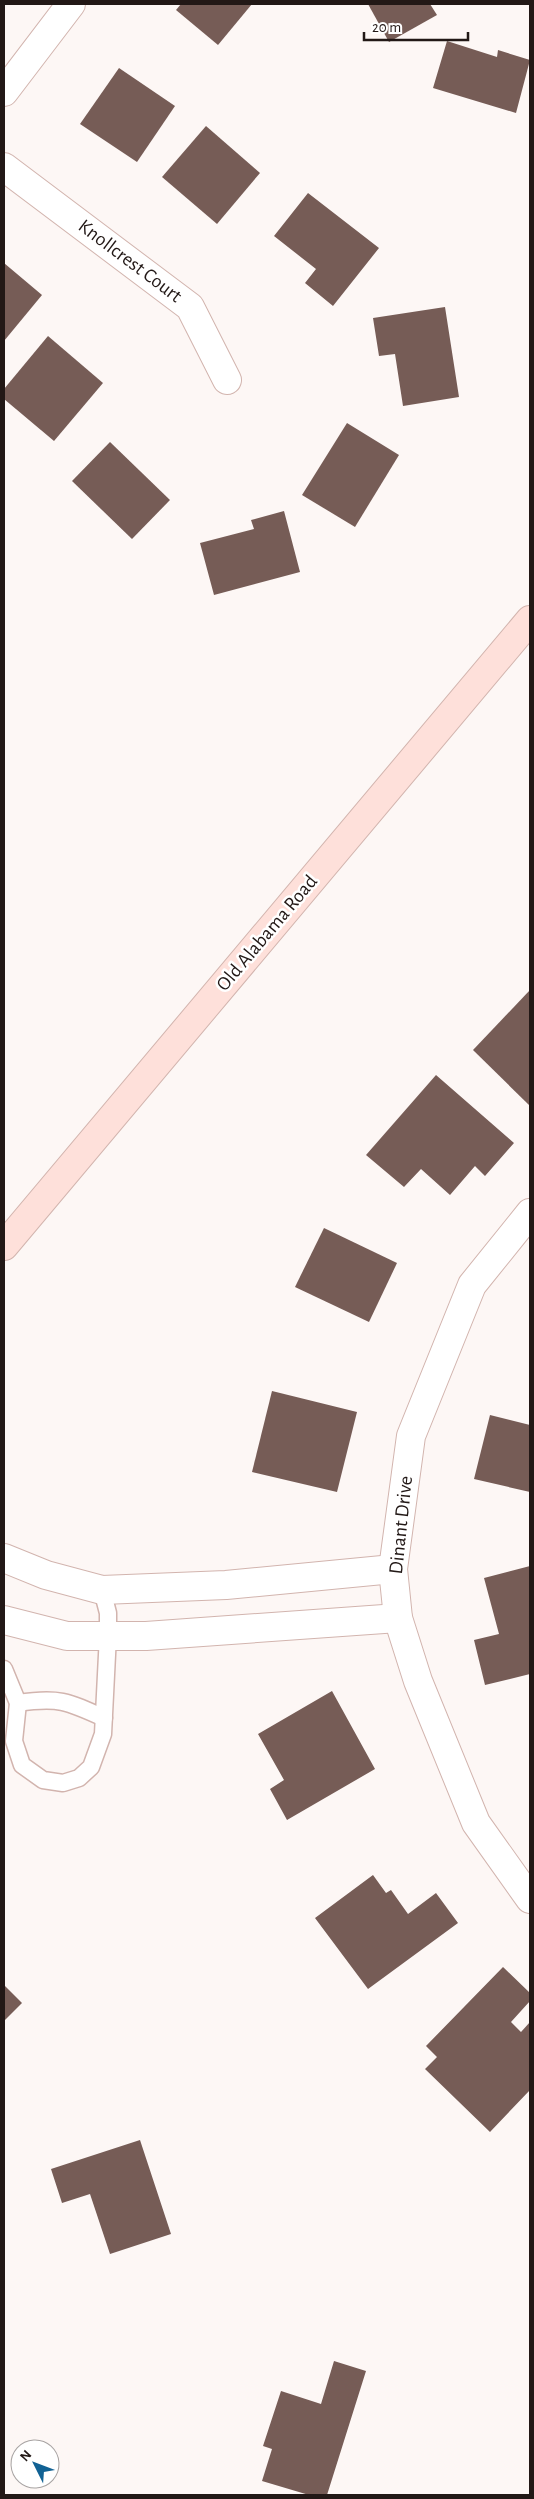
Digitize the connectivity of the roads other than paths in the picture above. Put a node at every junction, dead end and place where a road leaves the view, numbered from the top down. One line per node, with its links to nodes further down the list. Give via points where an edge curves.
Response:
1 (71, 4): 2 (street)
2 (4, 92)
3 (4, 167): 4 (street, Knollcrest Court, via 190,307)
4 (227, 380)
5 (530, 620): 7 (main road, Old Alabama Road)
6 (530, 1213): 9 (street, Dinant Drive, via 472,1285 411,1436)
7 (4, 1246)
8 (4, 1558): 10 (street, via 46,1575)
9 (393, 1568): 10 (street, via 226,1585); 11 (street, Dinant Drive)
10 (102, 1590): 13 (lane, via 108,1613)
11 (398, 1618): 13 (street, via 146,1636); 17 (street, Dinant Drive, via 418,1681 476,1822)
12 (4, 1620): 13 (street, via 67,1636)
13 (108, 1635): 16 (lane)
14 (4, 1669): 15 (lane)
15 (18, 1703): 16 (lane, via 47,1699 71,1703); 16 (lane, via 14,1741 22,1765 43,1780 53,1782 63,1783 79,1778 91,1767 103,1734)
16 (104, 1718)
17 (530, 1899)

